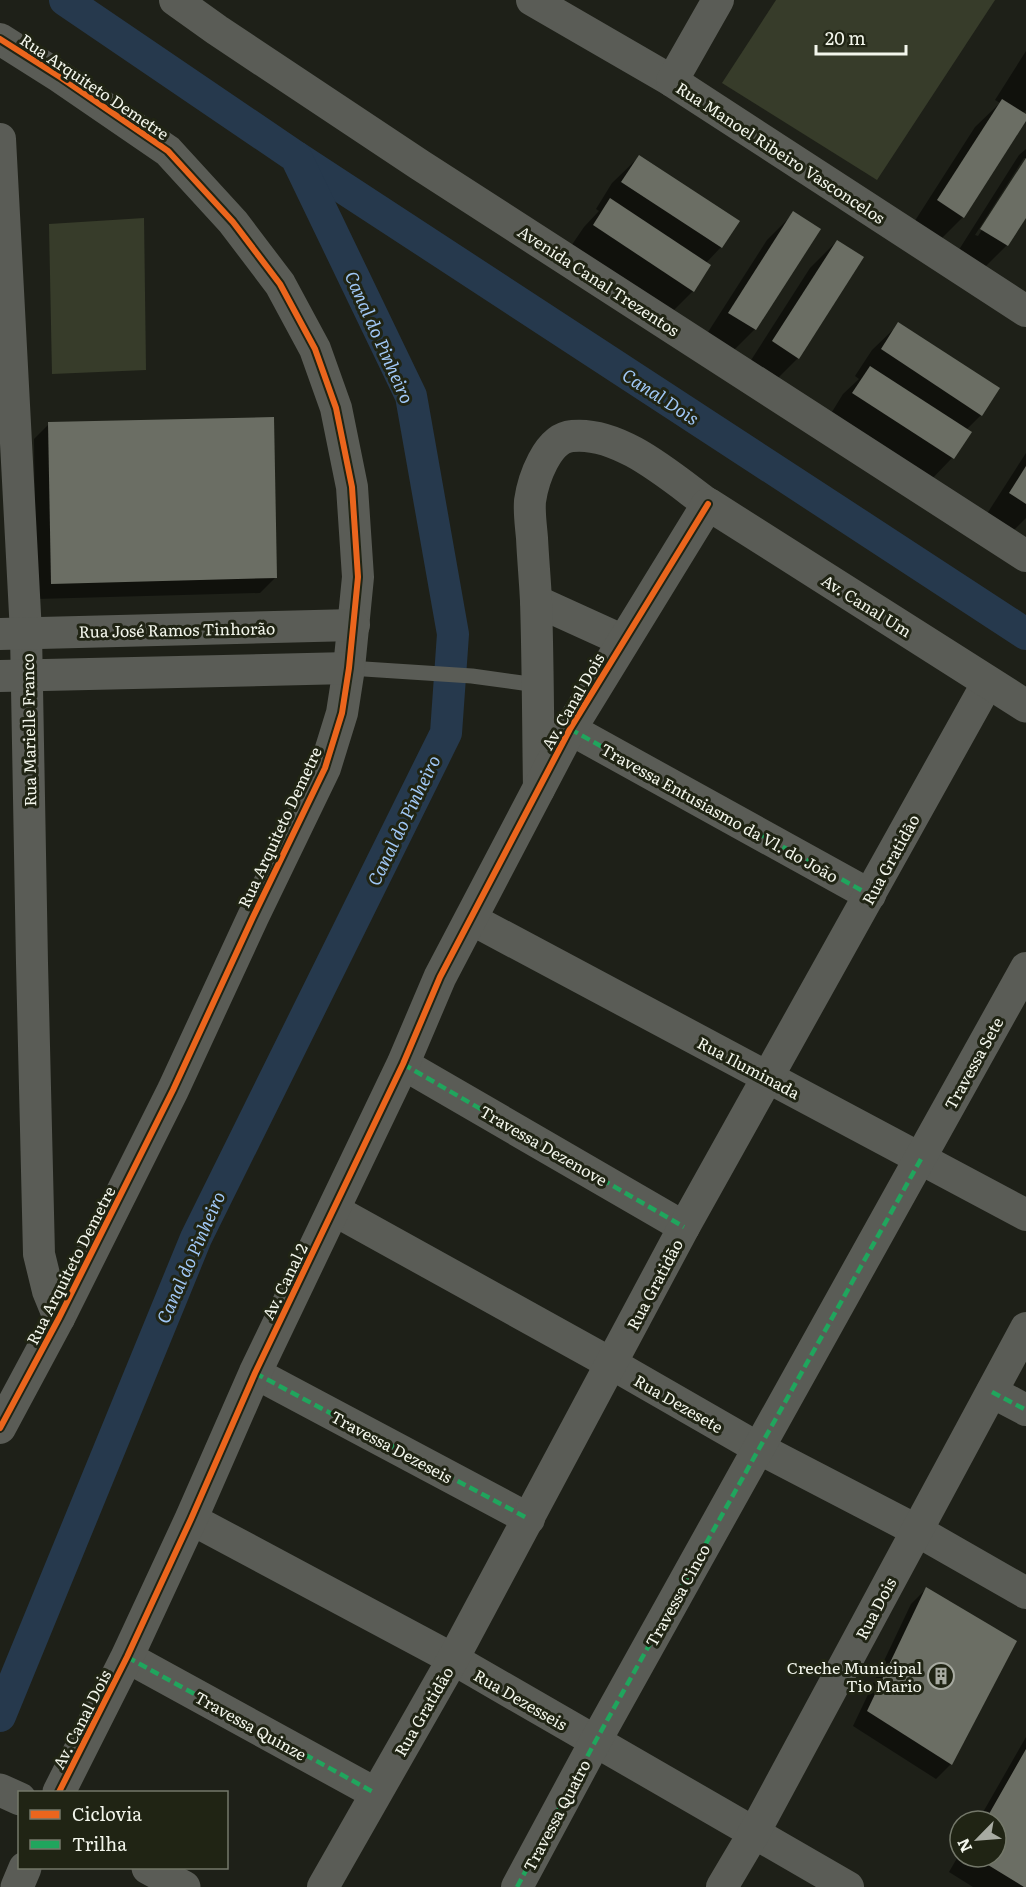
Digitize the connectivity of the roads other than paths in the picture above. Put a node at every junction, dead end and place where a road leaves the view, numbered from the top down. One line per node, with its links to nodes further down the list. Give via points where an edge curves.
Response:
1 (175, 0): 9 (street, Avenida Canal Trezentos, via 420,165)
2 (532, 0): 5 (street, Rua Manoel Ribeiro Vasconcelos)
3 (718, 0): 5 (street)
4 (0, 39): 11 (street, Rua Arquiteto Demetre, via 168,151 233,222 280,284 315,349 336,408 352,487 358,577)
5 (672, 81): 7 (street, Rua Manoel Ribeiro Vasconcelos)
6 (0, 140): 12 (street, Rua Marielle Franco)
7 (1026, 310)
8 (708, 504): 10 (street, via 622,446 600,438 570,436 557,442 536,476 530,502); 13 (street, Av. Canal Dois); 16 (street, Av. Canal Um)
9 (1026, 556)
10 (536, 601): 13 (street); 17 (street)
11 (354, 625): 12 (street, Rua José Ramos Tinhorão); 14 (street, Rua Arquiteto Demetre)
12 (13, 633): 15 (street, Rua Marielle Franco)
13 (624, 641): 19 (street, Av. Canal Dois)
14 (349, 668): 15 (street); 17 (lane, via 472,676); 30 (street, Rua Arquiteto Demetre, via 342,713 325,768 173,1090)
15 (14, 676): 30 (street, Rua Marielle Franco, via 39,1254)
16 (988, 682): 18 (street, Av. Canal Um); 21 (street, Rua Gratidão)
17 (537, 685): 20 (street)
18 (1026, 706)
19 (570, 729): 20 (street, Av. Canal Dois); 21 (street, Travessa Entusiasmo da Vl. do João)
20 (539, 789): 22 (street, Av. Canal Dois)
21 (870, 895): 25 (street, Rua Gratidão)
22 (471, 919): 24 (street, Av. Canal 2, via 440,976); 25 (street, Rua Iluminada)
23 (1026, 968): 26 (street, Travessa Sete)
24 (403, 1064): 27 (street, Av. Canal 2); 29 (street, Travessa Dezenove)
25 (769, 1077): 26 (street, Rua Iluminada); 29 (street, Rua Gratidão)
26 (921, 1159): 28 (street, Rua Iluminada); 37 (street, Travessa Sete)
27 (334, 1210): 32 (street, Rua Dezesete); 33 (street, Av. Canal 2)
28 (1026, 1215)
29 (684, 1227): 32 (street, Rua Gratidão)
30 (59, 1318): 36 (street, Rua Arquiteto Demetre)
31 (1026, 1328): 34 (street, Rua Dois)
32 (612, 1364): 37 (street, Rua Dezesete); 38 (street, Rua Gratidão)
33 (255, 1373): 38 (street, Travessa Dezeseis); 39 (street, Av. Canal 2)
34 (992, 1392): 35 (street); 40 (street, Rua Dois)
35 (1026, 1410)
36 (0, 1428)
37 (759, 1448): 40 (street, Rua Dezesete); 44 (street, Travessa Cinco)
38 (529, 1519): 43 (street, Rua Gratidão)
39 (190, 1520): 42 (street, Av. Canal 2); 43 (street, Rua Dezesseis)
40 (916, 1530): 41 (street, Rua Dezesete); 47 (street, Rua Dois)
41 (1026, 1593)
42 (127, 1658): 45 (street, Av. Canal Dois); 46 (street, Travessa Quinze)
43 (453, 1659): 44 (street, Rua Dezesseis); 46 (street, Rua Gratidão)
44 (595, 1742): 47 (street, Rua Dezesseis); 53 (street, Travessa Quatro)
45 (60, 1791)
46 (375, 1794): 52 (street, Rua Gratidão)
47 (754, 1833): 54 (street, Rua Dois); 55 (street, Rua Dezesseis)
48 (26, 1869): 50 (street)
49 (150, 1869): 51 (street)
50 (17, 1887)
51 (184, 1887)
52 (323, 1887)
53 (517, 1887)
54 (722, 1887)
55 (848, 1887)

